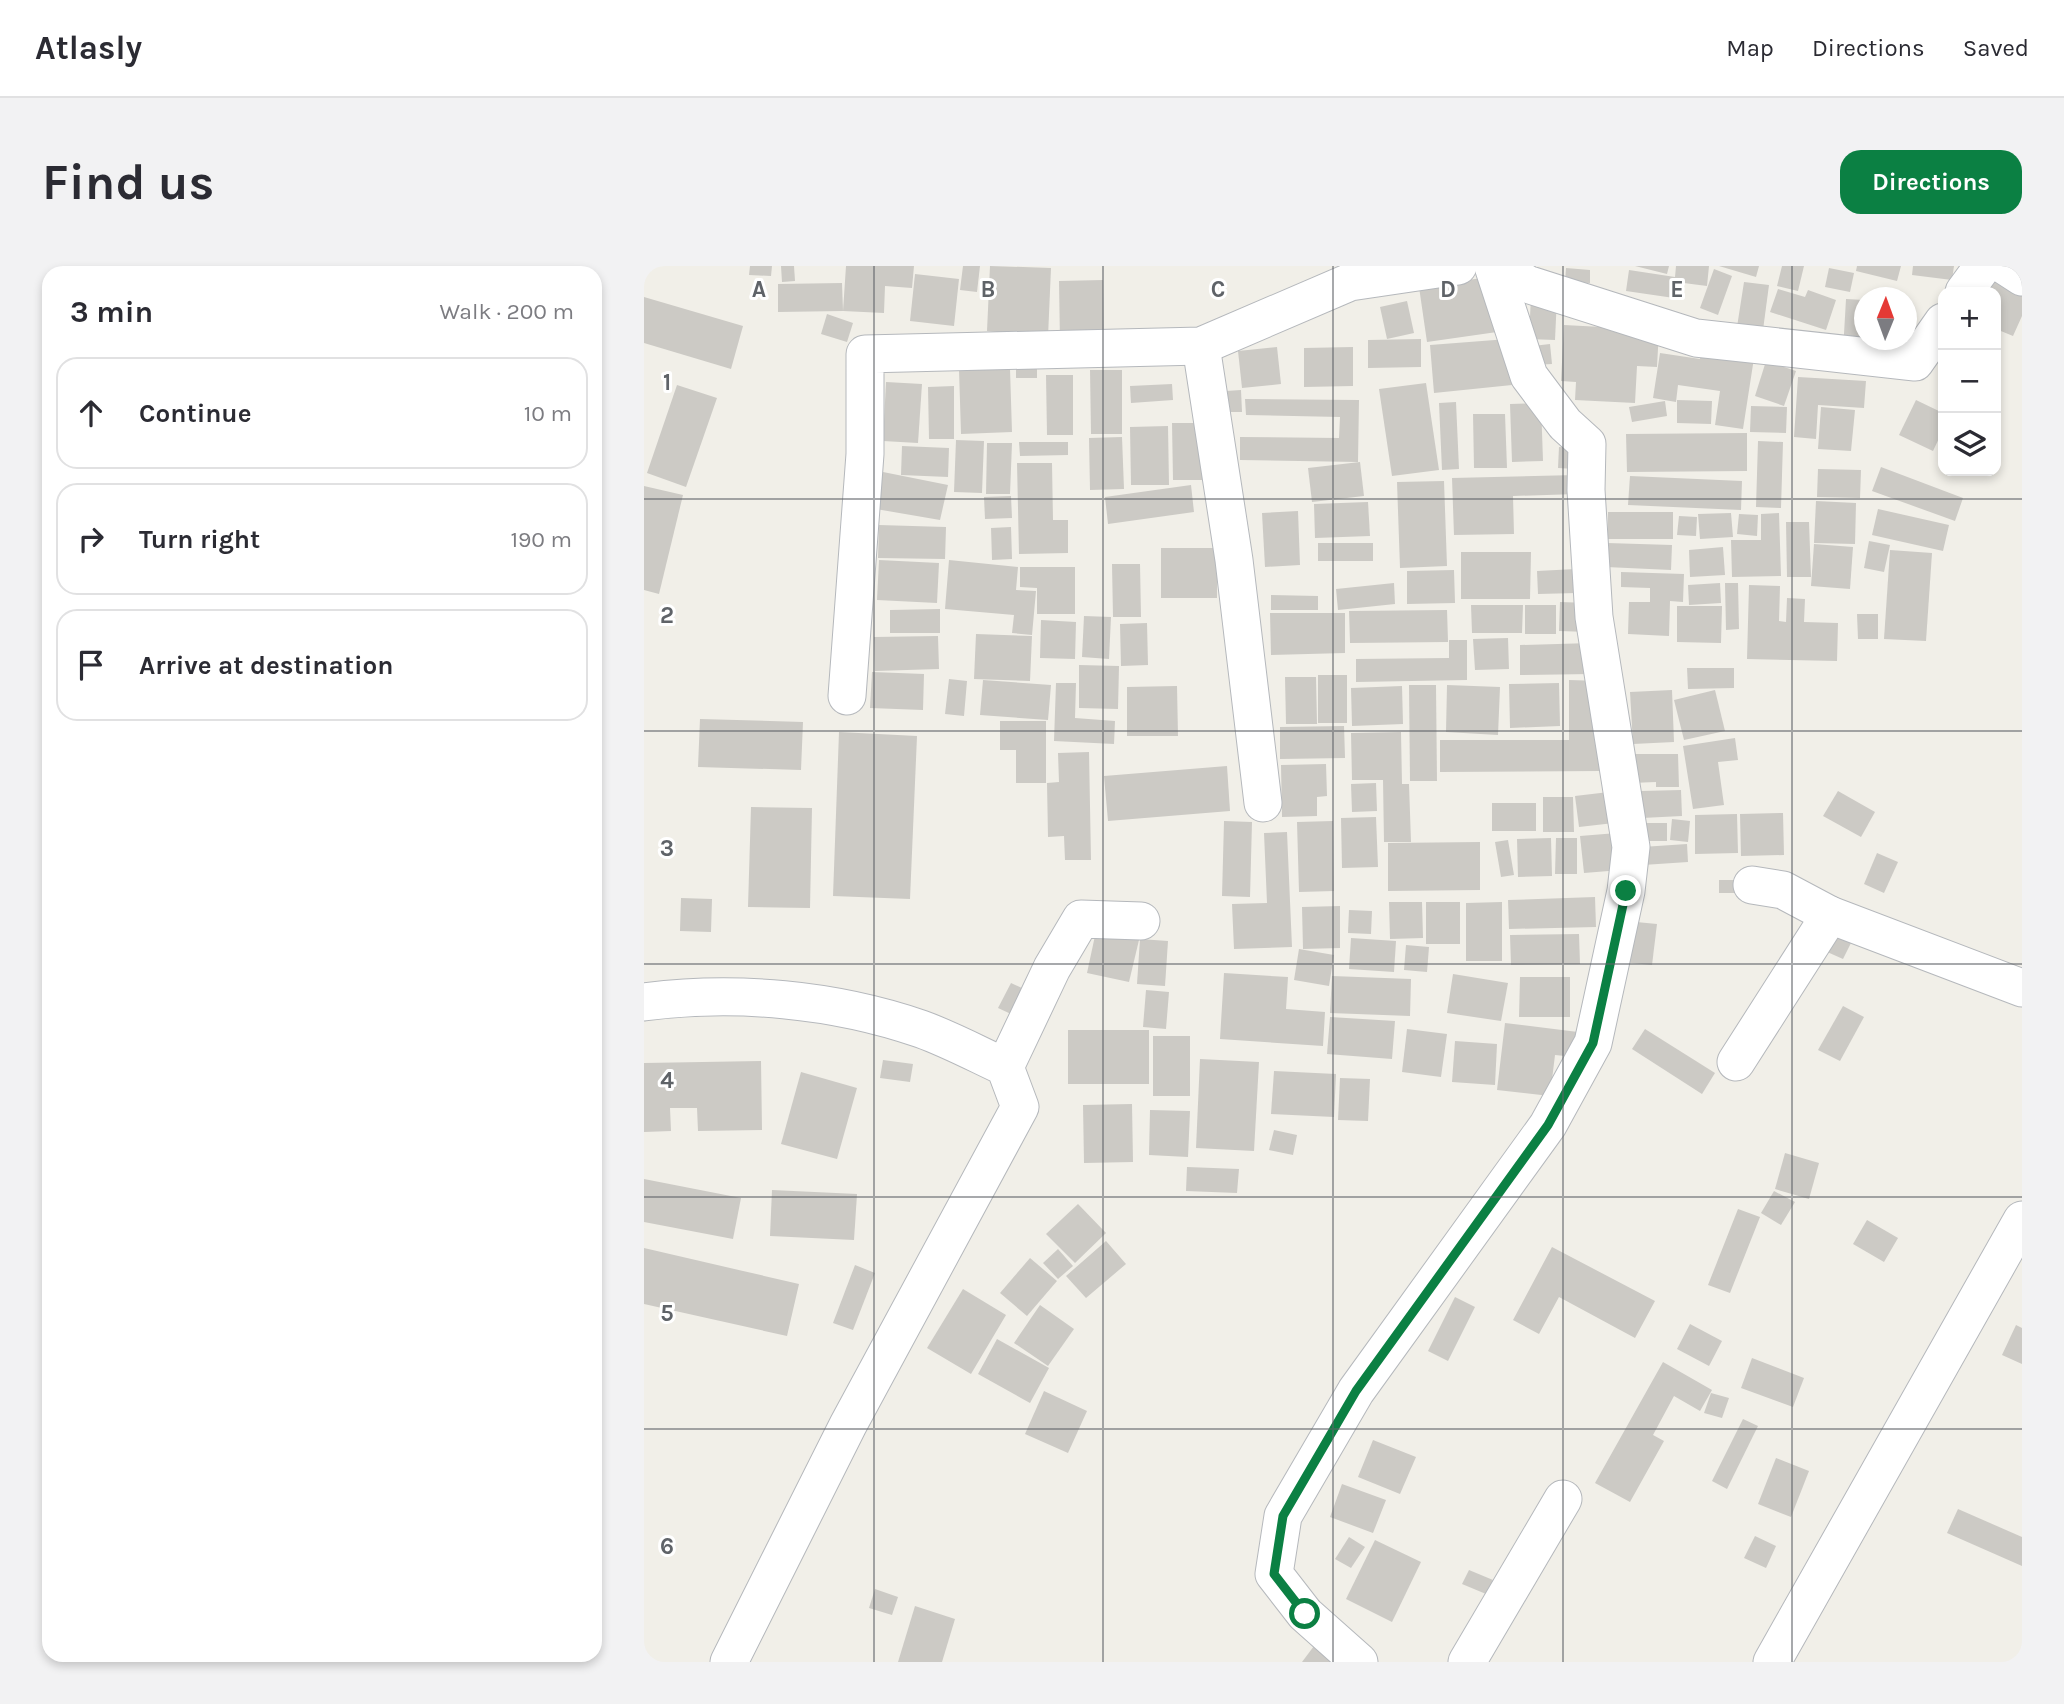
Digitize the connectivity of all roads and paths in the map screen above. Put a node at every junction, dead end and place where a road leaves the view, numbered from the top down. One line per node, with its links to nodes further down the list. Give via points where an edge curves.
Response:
1 (1458, 266): 9 (street, via 1350,282)
2 (1493, 266): 22 (street, via 1529,376 1565,424 1587,444 1590,575 1631,847 1629,869 1593,1043 1548,1125 1356,1391 1283,1516 1274,1574 1305,1614)
3 (1499, 266): 8 (street, via 1527,284 1696,338 1915,362)
4 (1983, 266): 7 (street)
5 (2006, 266): 6 (street)
6 (2022, 277)
7 (1968, 287)
8 (1938, 329)
9 (1201, 346): 10 (street, via 865,354 865,454); 11 (street, via 1234,560)
10 (846, 696)
11 (1263, 803)
12 (1752, 885): 13 (street, via 1783,890)
13 (1829, 915): 15 (street); 17 (street)
14 (1141, 921): 18 (street, via 1081,919)
15 (2022, 988)
16 (644, 1002): 18 (street, via 742,996 823,1005 920,1029)
17 (1736, 1062)
18 (1005, 1067): 21 (street, via 1020,1107 848,1425)
19 (2022, 1220): 24 (street)
20 (1563, 1499): 23 (street)
21 (729, 1662)
22 (1359, 1662)
23 (1468, 1662)
24 (1772, 1662)

